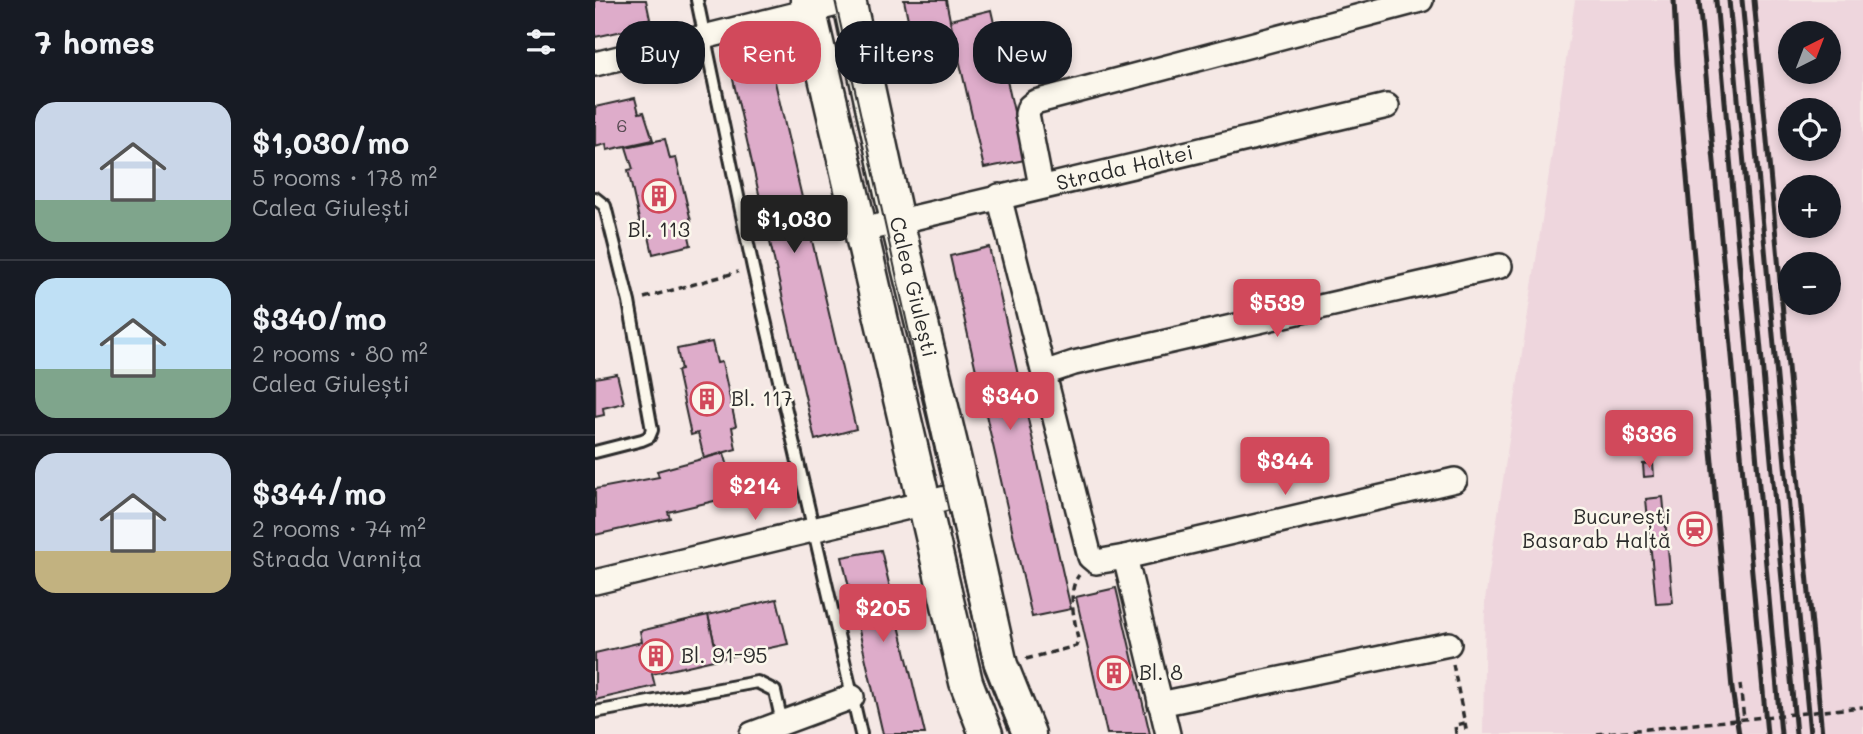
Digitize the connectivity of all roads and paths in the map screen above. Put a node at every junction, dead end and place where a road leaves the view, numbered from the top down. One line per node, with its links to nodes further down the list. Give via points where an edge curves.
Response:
1 (697, 0): 5 (lane)
2 (1421, 0): 10 (street, via 1035,102 1027,114)
3 (849, 1): 4 (street); 13 (main road, Calea Giulești)
4 (808, 6): 6 (street); 14 (main road, Calea Giulești)
5 (702, 21)
6 (705, 37): 16 (lane)
7 (616, 59): 8 (street)
8 (595, 64)
9 (1387, 106): 10 (street, Strada Haltei)
10 (1041, 186): 11 (street, Strada Haltei)
11 (999, 196): 13 (street, Strada Haltei); 18 (street)
12 (595, 198): 17 (lane, via 605,206)
13 (897, 222): 14 (street, Strada Haltei); 21 (main road, Calea Giulești)
14 (862, 230): 22 (main road, Calea Giulești)
15 (1500, 266): 18 (street)
16 (753, 268): 17 (path); 23 (lane)
17 (629, 302): 19 (lane, via 652,430 642,440)
18 (1044, 373): 25 (street)
19 (595, 452)
20 (1455, 480): 24 (street)
21 (963, 494): 22 (street); 28 (main road, Calea Giulești)
22 (925, 504): 23 (street); 39 (main road, Calea Giulești, via 966,682)
23 (813, 530): 26 (street); 30 (lane)
24 (1125, 557): 25 (street); 31 (street)
25 (1092, 561): 28 (path, via 1073,582 1071,592 1076,646)
26 (595, 582)
27 (1449, 644): 31 (street); 36 (path)
28 (1001, 665): 40 (main road, Calea Giulești)
29 (1740, 684): 34 (path)
30 (852, 697): 35 (street); 38 (lane)
31 (1160, 704): 41 (street)
32 (1863, 707): 34 (path, bridge)
33 (595, 712): 35 (lane, via 757,682 775,691)
34 (1744, 719): 44 (path, bridge)
35 (782, 723): 37 (street)
36 (1465, 723): 42 (path, via 1455,725); 43 (path)
37 (752, 734)
38 (861, 734)
39 (986, 734)
40 (1028, 734)
41 (1168, 734)
42 (1456, 734)
43 (1467, 734)
44 (1597, 734)

